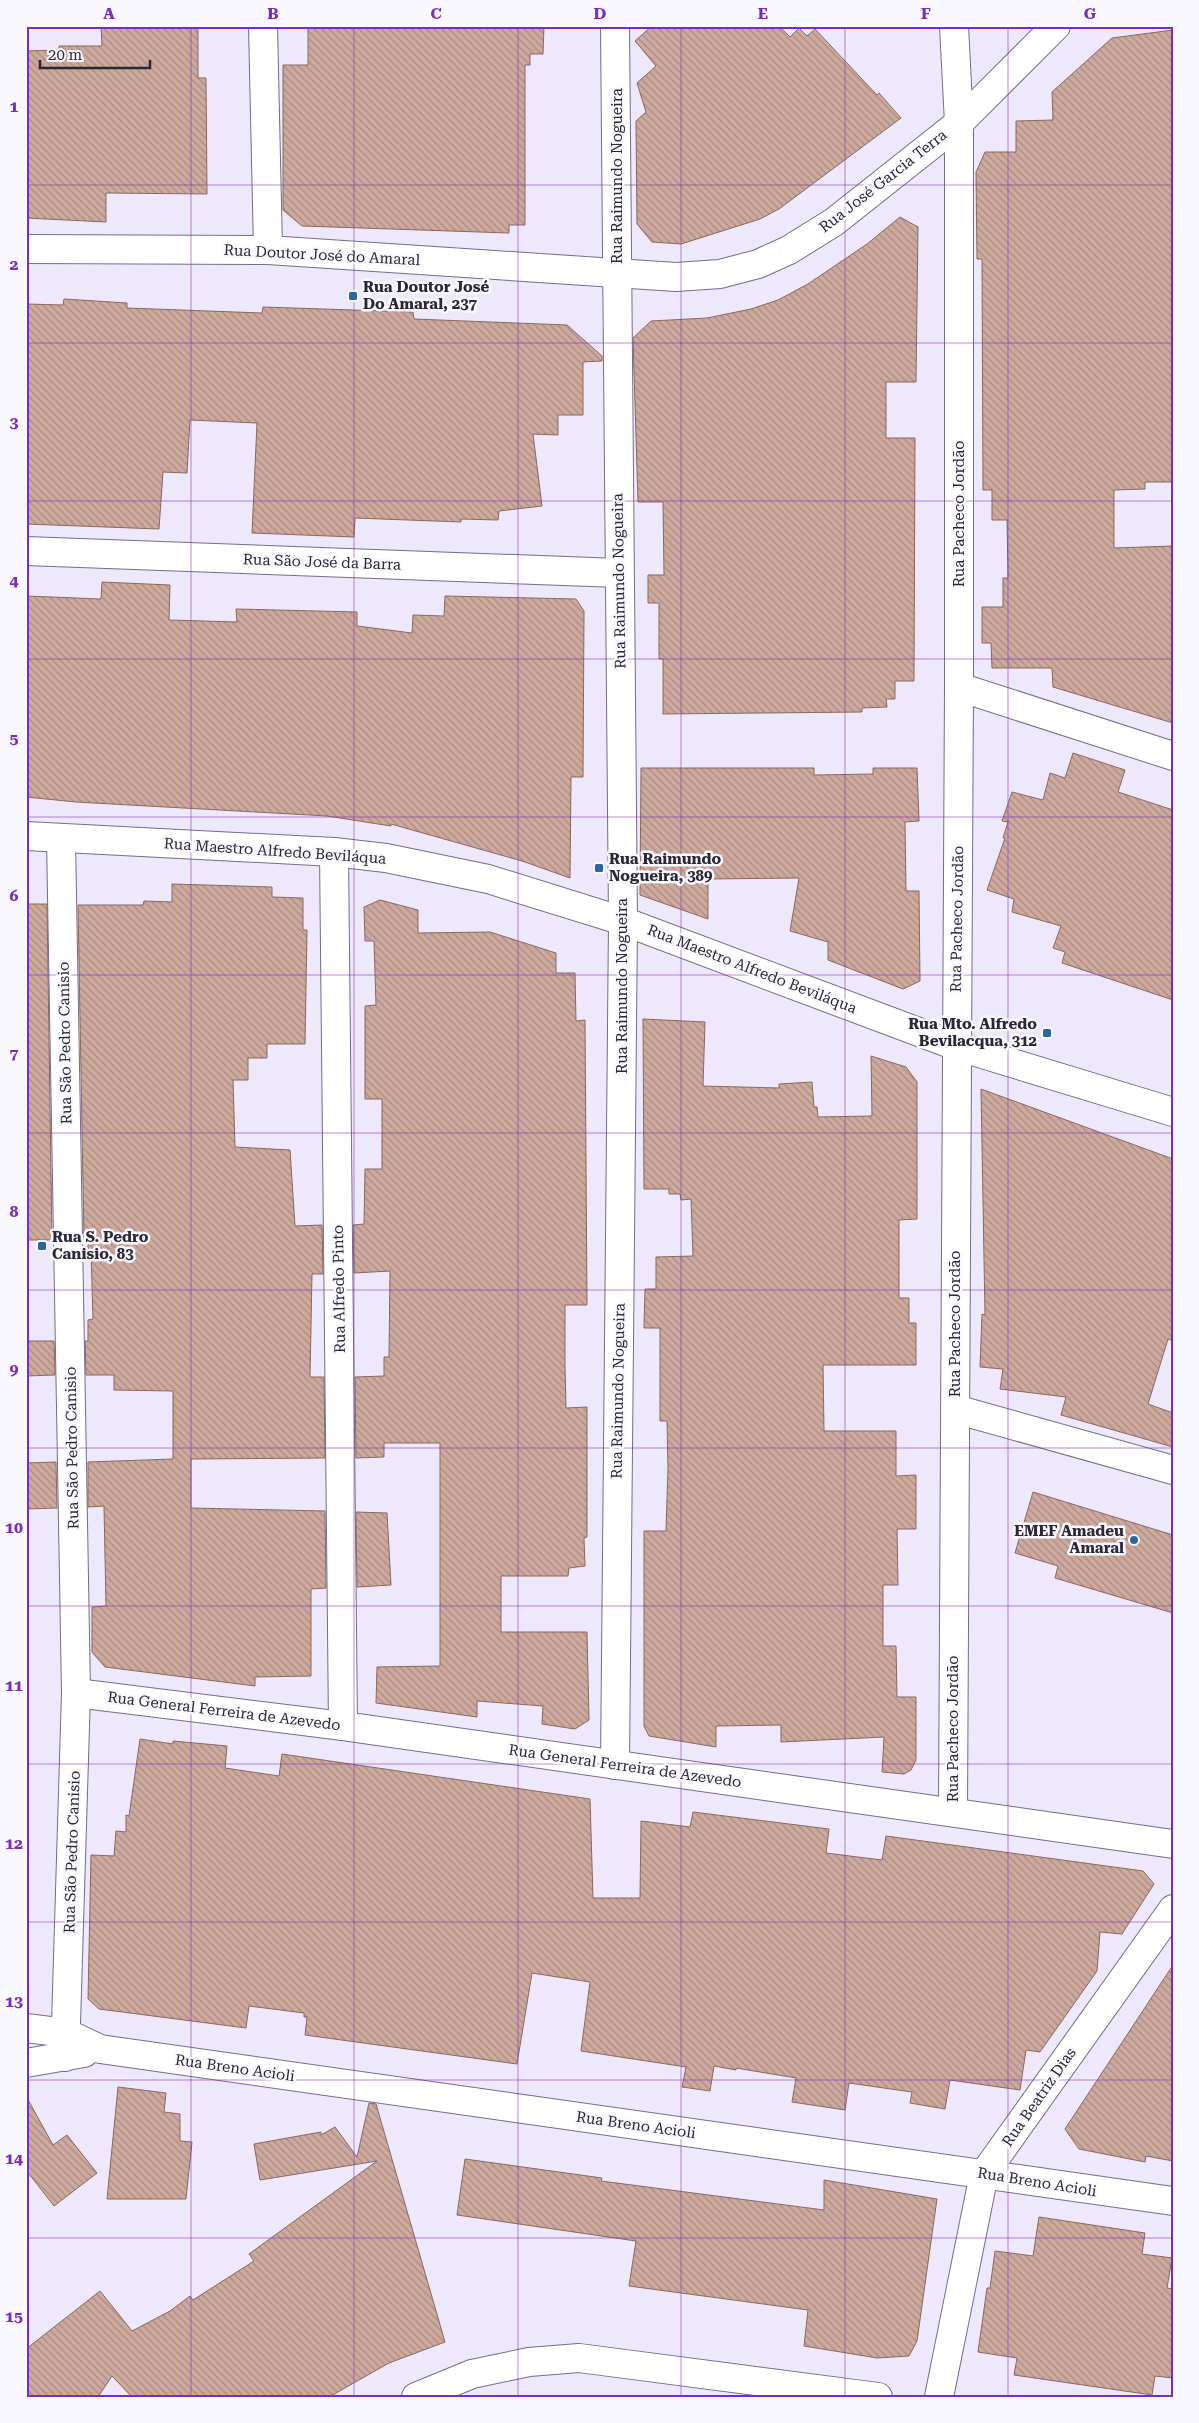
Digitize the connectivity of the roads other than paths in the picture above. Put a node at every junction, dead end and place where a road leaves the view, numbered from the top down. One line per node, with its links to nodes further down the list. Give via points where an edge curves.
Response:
1 (263, 26): 7 (street)
2 (954, 26): 5 (street, Rua Pacheco Jordão)
3 (1056, 26): 5 (street, Rua José Garcia Terra)
4 (619, 29): 8 (street, Rua Raimundo Nogueira)
5 (959, 123): 8 (street, Rua José Garcia Terra, via 834,222 789,250 758,264 720,274 676,277); 11 (street, Rua Pacheco Jordão)
6 (26, 250): 7 (street, Rua Doutor José do Amaral)
7 (268, 250): 8 (street, Rua Doutor José do Amaral)
8 (617, 272): 10 (street, Rua Raimundo Nogueira)
9 (26, 551): 10 (street, Rua São José da Barra)
10 (619, 573): 16 (street, Rua Raimundo Nogueira)
11 (959, 687): 12 (street); 17 (street, Rua Pacheco Jordão)
12 (1173, 756)
13 (26, 836): 14 (street, Rua Maestro Alfredo Beviláqua)
14 (61, 838): 15 (street, Rua Maestro Alfredo Beviláqua); 21 (street, Rua São Pedro Canisio)
15 (334, 852): 16 (street, Rua Maestro Alfredo Beviláqua, via 386,858 488,879); 22 (street, Rua Alfredo Pinto)
16 (623, 921): 17 (street, Rua Maestro Alfredo Beviláqua); 23 (street, Rua Raimundo Nogueira)
17 (956, 1046): 18 (street, Rua Maestro Alfredo Beviláqua); 19 (street, Rua Pacheco Jordão)
18 (1173, 1112)
19 (955, 1410): 20 (street); 24 (street, Rua Pacheco Jordão)
20 (1173, 1470)
21 (76, 1693): 22 (street, Rua General Ferreira de Azevedo); 28 (street, Rua São Pedro Canisio)
22 (343, 1726): 23 (street, Rua General Ferreira de Azevedo)
23 (615, 1765): 24 (street, Rua General Ferreira de Azevedo)
24 (953, 1812): 25 (street, Rua General Ferreira de Azevedo)
25 (1173, 1844)
26 (1173, 1909): 30 (street, Rua Beatriz Dias)
27 (26, 2028): 28 (street, Rua Breno Acioli)
28 (66, 2045): 29 (street, Rua Breno Acioli); 30 (street, Rua Breno Acioli)
29 (26, 2063)
30 (984, 2174): 31 (street, Rua Breno Acioli); 34 (street, Rua Beatriz Dias)
31 (1173, 2201)
32 (416, 2397): 33 (street, via 472,2374 529,2362 579,2358)
33 (878, 2397)
34 (939, 2397)

